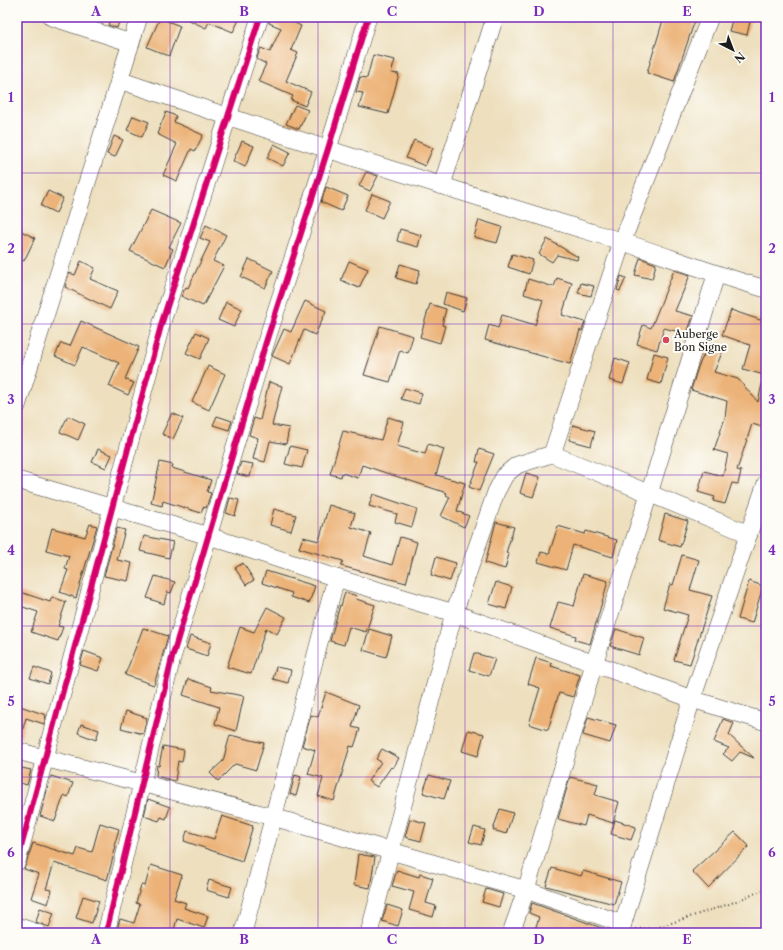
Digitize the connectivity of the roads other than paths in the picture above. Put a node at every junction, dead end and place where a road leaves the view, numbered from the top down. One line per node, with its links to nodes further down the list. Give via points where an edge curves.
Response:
1 (51, 17): 7 (street)
2 (139, 17): 7 (street)
3 (260, 17): 9 (street)
4 (368, 17): 10 (street)
5 (495, 17): 11 (street)
6 (710, 17): 12 (street)
7 (131, 43): 8 (street)
8 (119, 80): 9 (street); 15 (street)
9 (227, 117): 10 (street); 20 (street, via 162,322)
10 (328, 150): 11 (street); 22 (street, via 266,342)
11 (442, 185): 12 (street)
12 (622, 242): 13 (street); 16 (street)
13 (716, 275): 14 (street); 19 (street)
14 (766, 289)
15 (17, 406)
16 (552, 454): 19 (street); 24 (street, via 517,465 505,475 496,492)
17 (17, 480): 20 (street)
18 (766, 483): 21 (street)
19 (649, 494): 21 (street); 25 (street)
20 (112, 507): 22 (street); 29 (street)
21 (749, 534): 26 (street)
22 (209, 536): 23 (street); 30 (street, via 172,658)
23 (336, 578): 24 (street); 31 (street)
24 (454, 613): 25 (street); 32 (street)
25 (594, 664): 26 (street); 34 (street)
26 (692, 699): 27 (street); 36 (street)
27 (766, 722)
28 (17, 751): 29 (street)
29 (44, 759): 30 (street); 33 (street)
30 (140, 783): 31 (street); 38 (street)
31 (273, 817): 32 (street); 39 (street)
32 (390, 851): 34 (street); 40 (street)
33 (17, 862)
34 (526, 890): 36 (street); 41 (street)
35 (17, 926): 37 (street)
36 (621, 929)
37 (38, 933)
38 (106, 933)
39 (243, 933)
40 (369, 933)
41 (511, 933)

